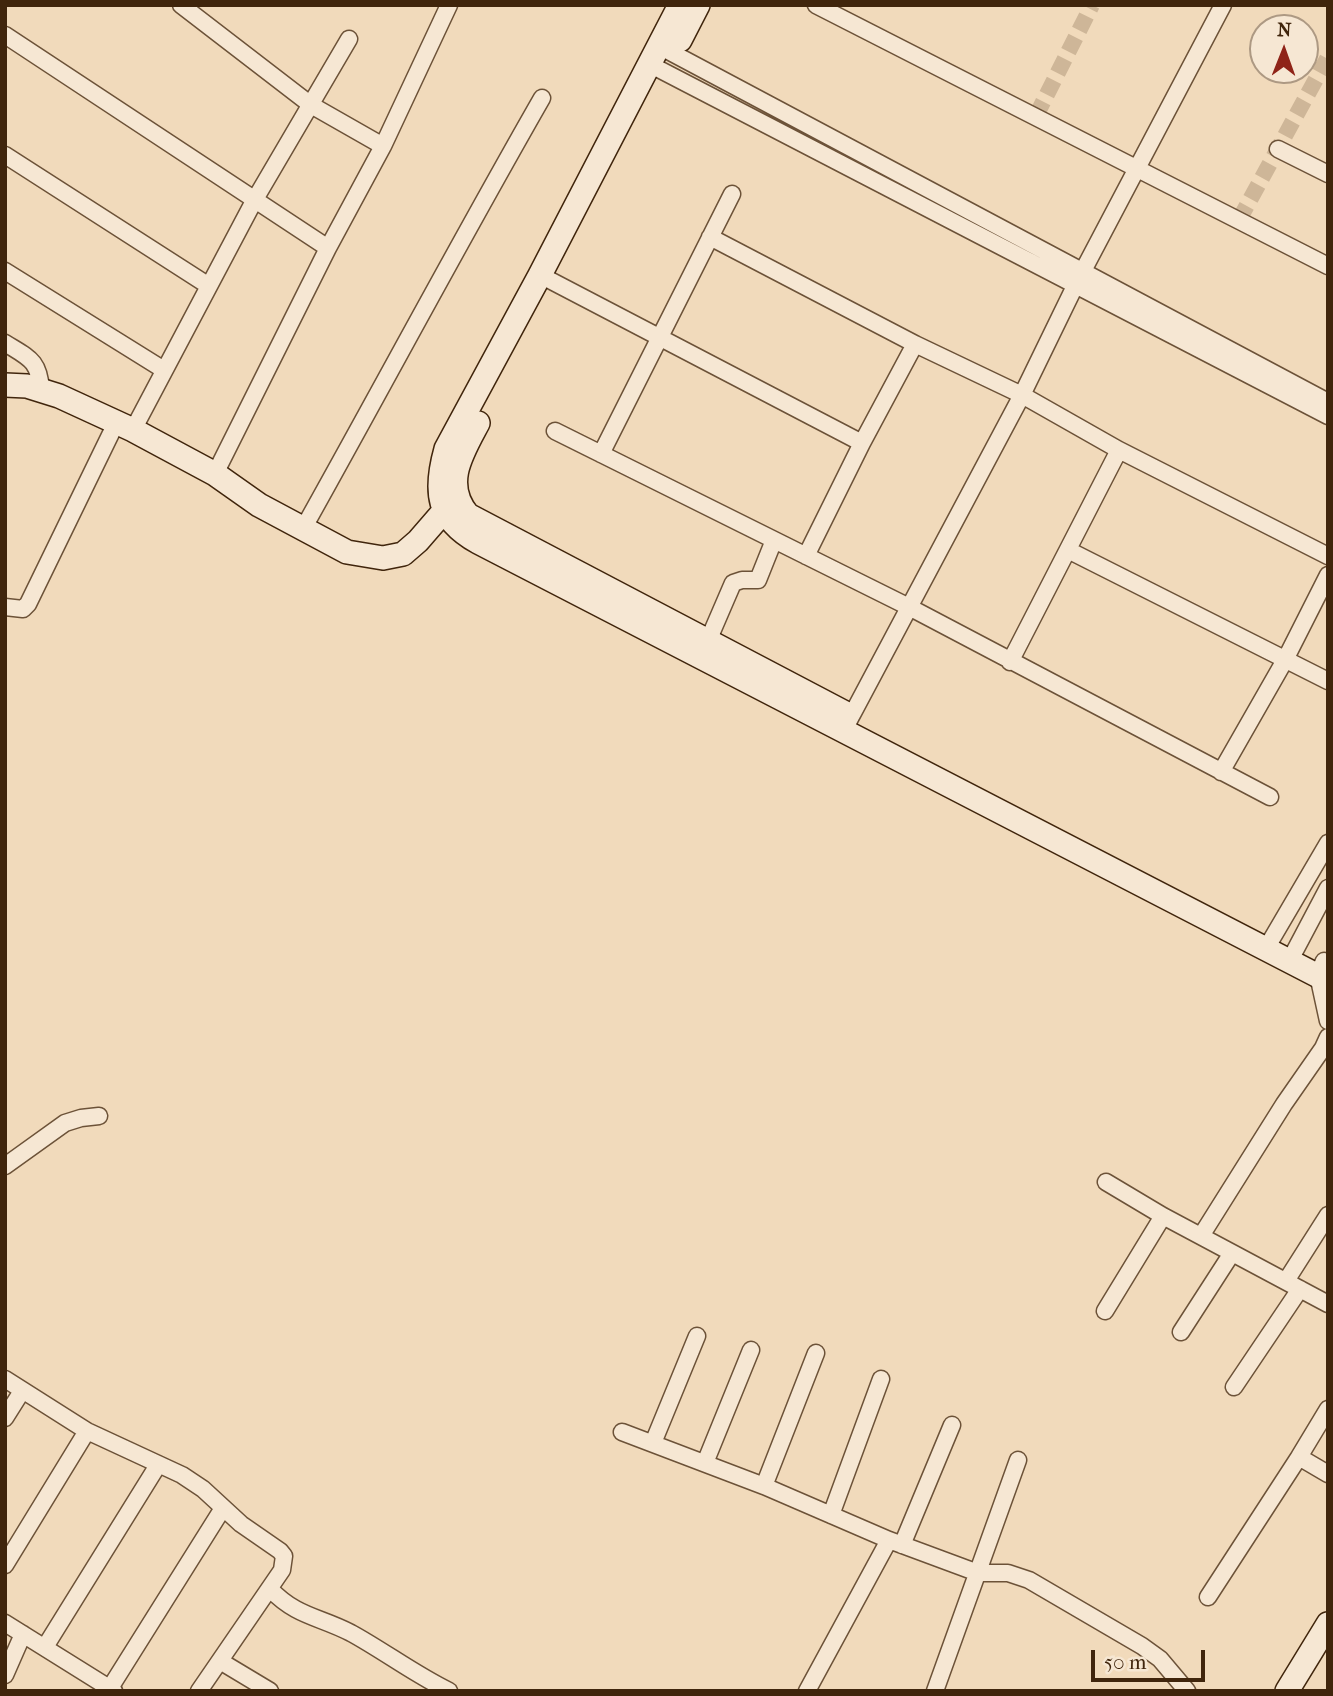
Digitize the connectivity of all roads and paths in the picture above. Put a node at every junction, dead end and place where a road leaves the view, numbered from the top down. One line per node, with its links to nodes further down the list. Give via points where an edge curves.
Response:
1 (181, 5): 11 (street)
2 (449, 5): 12 (street)
3 (680, 5): 9 (street)
4 (698, 5): 9 (street)
5 (1223, 5): 15 (street)
6 (826, 7): 15 (street)
7 (5, 35): 18 (street)
8 (349, 39): 11 (street)
9 (661, 58): 23 (street); 24 (street, via 816,131)
10 (542, 98): 42 (street)
11 (311, 105): 12 (street); 18 (street)
12 (383, 146): 20 (street)
13 (1278, 149): 16 (street)
14 (5, 155): 25 (street)
15 (1139, 168): 21 (street); 24 (street)
16 (1328, 174)
17 (732, 194): 19 (street)
18 (254, 201): 20 (street); 25 (street)
19 (710, 237): 26 (street); 28 (street)
20 (328, 248): 40 (street)
21 (1328, 266)
22 (5, 271): 29 (street)
23 (547, 278): 26 (street); 41 (street, via 461,455)
24 (1079, 279): 32 (street); 33 (street); 34 (street)
25 (209, 286): 29 (street)
26 (660, 336): 37 (street); 39 (street)
27 (5, 343): 31 (street, via 37,366)
28 (915, 344): 32 (street); 37 (street)
29 (164, 370): 35 (street)
30 (5, 385): 31 (street)
31 (41, 390): 35 (street)
32 (1022, 395): 38 (street); 49 (street)
33 (1328, 402)
34 (1328, 416)
35 (124, 427): 40 (street); 48 (street, via 28,604 16,610)
36 (555, 431): 39 (street)
37 (862, 443): 45 (street)
38 (1119, 450): 44 (street); 46 (street)
39 (601, 454): 43 (street)
40 (215, 474): 42 (street)
41 (451, 508): 42 (street, via 403,554 383,558 347,552); 50 (street); 54 (street, via 453,525 471,538)
42 (303, 529)
43 (774, 540): 45 (street); 50 (street, via 758,580 733,583)
44 (1068, 550): 51 (street); 52 (street)
45 (806, 556): 49 (street)
46 (1328, 556)
47 (1328, 575): 51 (street)
48 (5, 607)
49 (909, 607): 52 (street); 54 (street)
50 (708, 641): 54 (street)
51 (1285, 660): 53 (street); 55 (street)
52 (1010, 662): 55 (street)
53 (1328, 681)
54 (848, 723): 59 (street)
55 (1221, 772): 56 (street)
56 (1269, 797)
57 (1328, 843): 59 (street)
58 (1328, 888): 60 (street)
59 (1271, 940): 60 (street)
60 (1294, 953): 61 (street)
61 (1324, 970): 62 (street)
62 (1328, 1021)
63 (1328, 1037): 69 (street)
64 (99, 1116): 65 (street, via 65,1123)
65 (5, 1167)
66 (1106, 1182): 68 (street)
67 (1328, 1215): 71 (street)
68 (1163, 1216): 69 (street); 73 (street)
69 (1201, 1236): 70 (street)
70 (1232, 1253): 71 (street); 74 (street)
71 (1293, 1285): 72 (street); 80 (street)
72 (1328, 1304)
73 (1105, 1311)
74 (1181, 1332)
75 (697, 1336): 87 (street)
76 (751, 1350): 90 (street)
77 (816, 1353): 93 (street)
78 (5, 1379): 81 (street)
79 (881, 1380): 95 (street)
80 (1234, 1387)
81 (22, 1391): 83 (street); 85 (street)
82 (1328, 1409): 88 (street)
83 (5, 1418)
84 (953, 1425): 96 (street)
85 (87, 1431): 91 (street); 97 (street)
86 (622, 1432): 87 (street)
87 (653, 1443): 90 (street)
88 (1299, 1457): 92 (street); 100 (street)
89 (1018, 1460): 98 (street)
90 (705, 1463): 93 (street)
91 (158, 1465): 94 (street, via 183,1475); 104 (street)
92 (1328, 1474)
93 (764, 1486): 95 (street)
94 (223, 1508): 99 (street, via 284,1556 282,1570); 108 (street)
95 (831, 1515): 96 (street)
96 (896, 1543): 98 (street); 112 (street)
97 (5, 1565)
98 (978, 1573): 113 (street); 114 (street, via 1008,1573 1029,1580 1142,1646)
99 (270, 1589): 105 (street); 111 (street, via 293,1610 332,1623)
100 (1208, 1597)
101 (5, 1623): 103 (street)
102 (1328, 1624): 115 (street)
103 (23, 1634): 104 (street); 106 (street)
104 (45, 1647): 107 (street)
105 (220, 1661): 109 (street); 110 (street)
106 (5, 1675)
107 (89, 1684): 108 (street)
108 (112, 1689)
109 (199, 1691)
110 (270, 1691)
111 (449, 1691)
112 (807, 1691)
113 (934, 1691)
114 (1188, 1691)
115 (1287, 1691)

